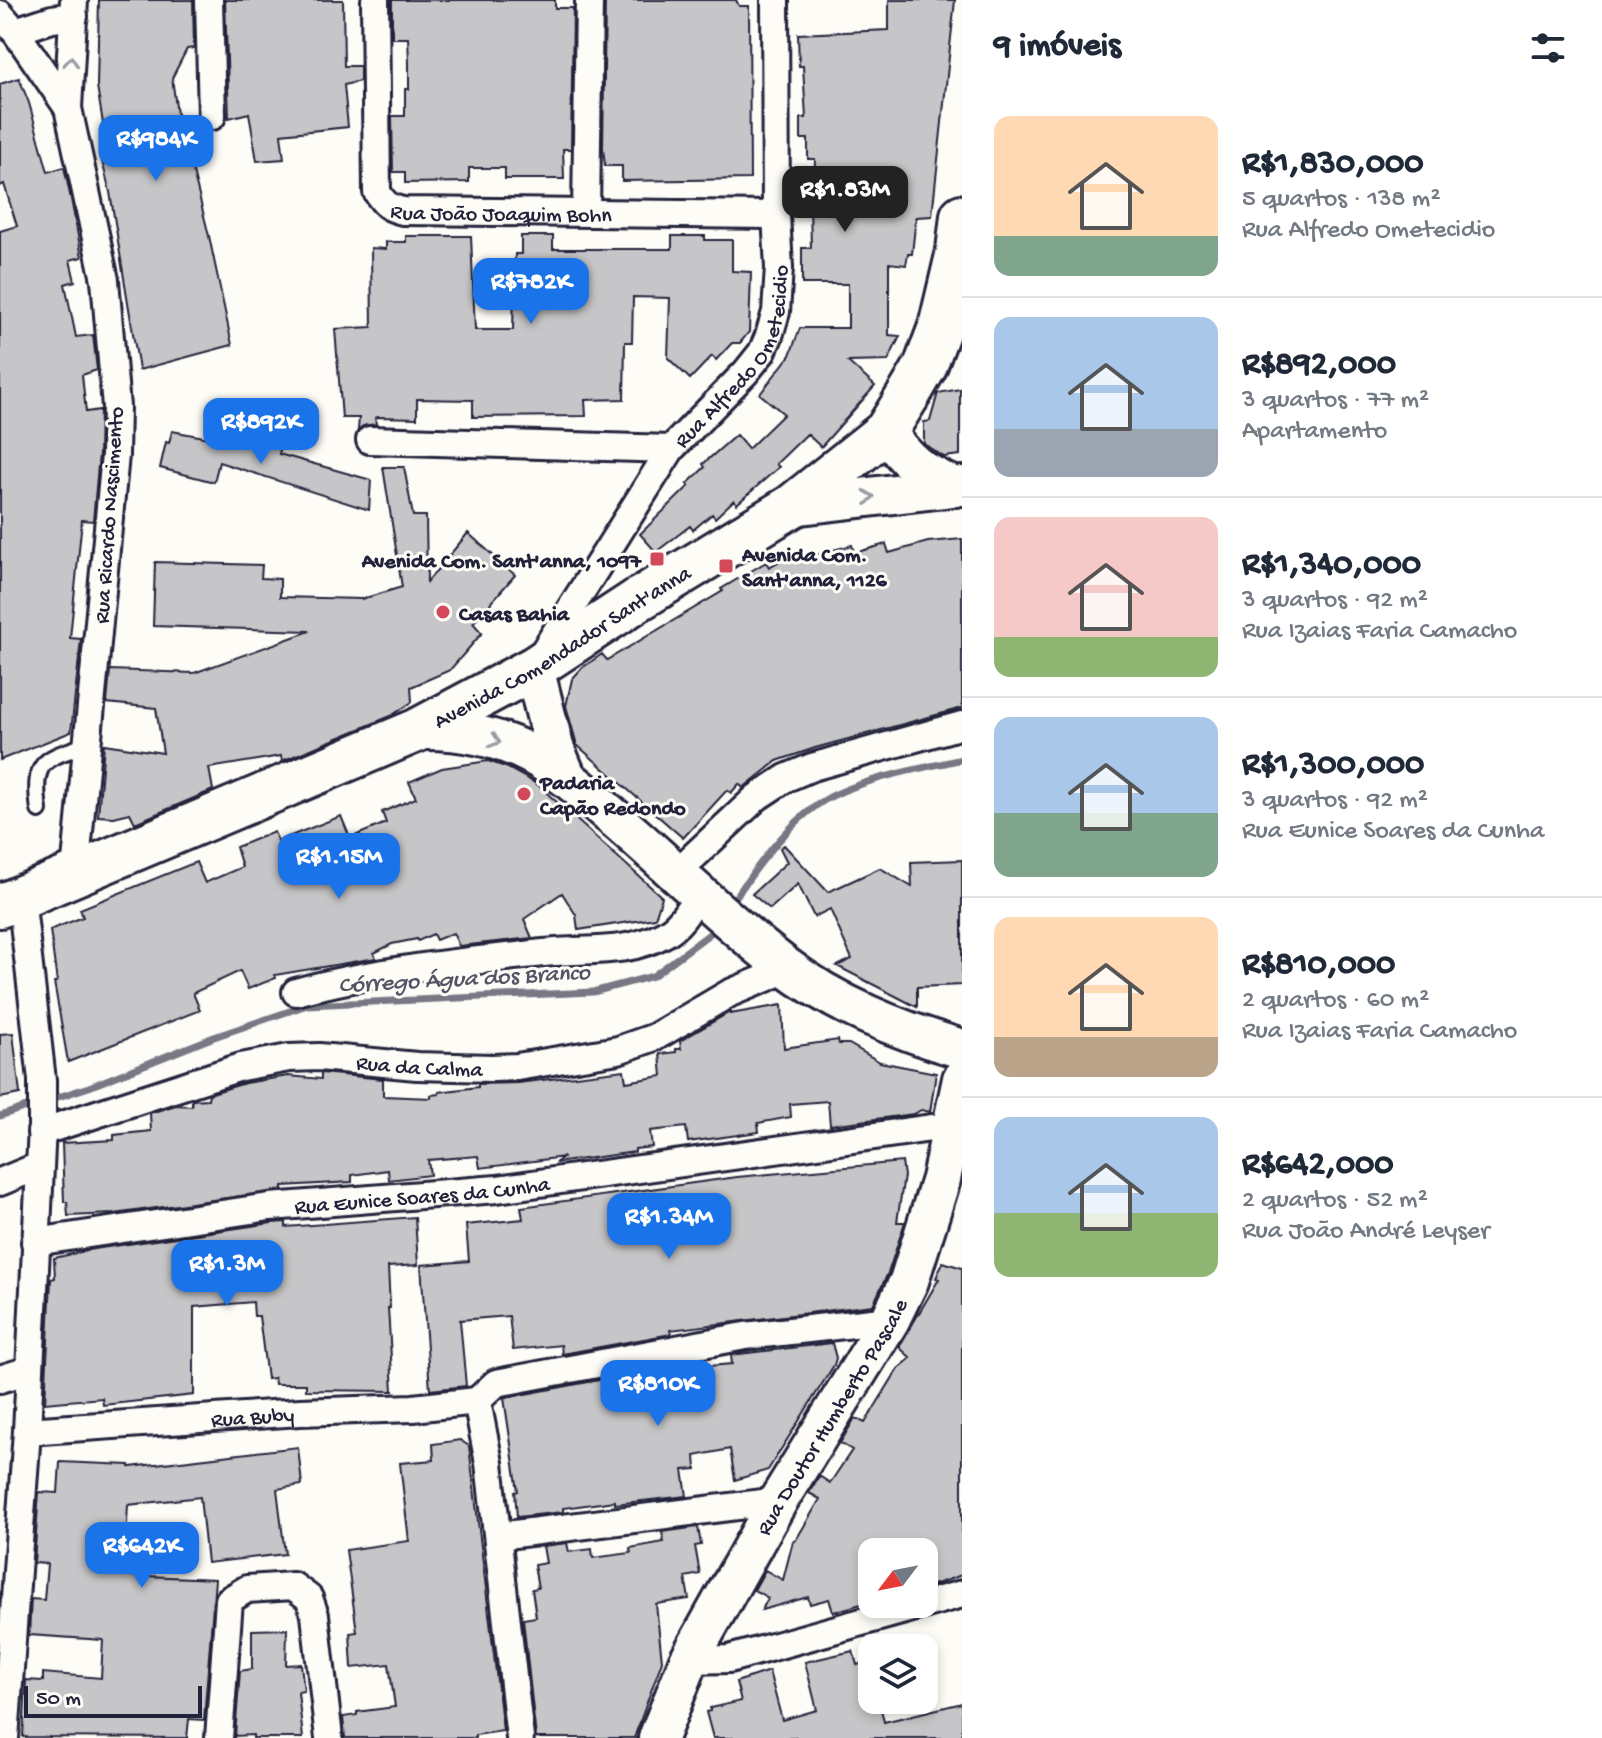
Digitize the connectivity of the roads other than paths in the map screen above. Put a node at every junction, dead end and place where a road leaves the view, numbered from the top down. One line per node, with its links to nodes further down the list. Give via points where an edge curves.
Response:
1 (209, 0): 8 (street)
2 (375, 0): 9 (street, Rua João Joaquim Bohn, via 377,192 385,204 403,211)
3 (589, 0): 9 (street)
4 (775, 0): 10 (street, Rua Alfredo Ometecidio)
5 (74, 8): 6 (street, via 52,19); 7 (street, one-way to 5)
6 (8, 22): 7 (street)
7 (68, 108): 20 (street, Rua Ricardo Nascimento, via 105,280 116,407)
8 (212, 116)
9 (586, 212): 10 (street, Rua João Joaquim Bohn)
10 (776, 215): 14 (street, Rua Alfredo Ometecidio, via 776,312 765,344 746,372)
11 (962, 216): 12 (main road, Avenida Comendador Sant'anna, via 940,327 925,367)
12 (886, 431): 15 (street, via 902,456 921,472); 16 (main road, Avenida Comendador Sant'anna)
13 (370, 440): 14 (street)
14 (671, 449): 17 (street, Rua Alfredo Ometecidio)
15 (959, 486): 16 (street, one-way to 15)
16 (792, 506): 17 (main road, Avenida Comendador Sant'anna)
17 (534, 668): 19 (main road, Avenida Comendador Sant'anna); 21 (street)
18 (962, 725): 24 (street, via 786,778 757,797)
19 (418, 730): 21 (street, one-way to 21, via 500,742); 23 (main road, Avenida Comendador Sant'anna)
20 (89, 744): 22 (lane, via 42,764 35,780); 23 (street, Rua Ricardo Nascimento)
21 (566, 776): 24 (street)
22 (39, 810)
23 (75, 873): 25 (main road, Avenida Comendador Sant'anna)
24 (695, 889): 26 (street); 27 (street, via 676,926 629,947 414,968)
25 (11, 902): 31 (street, via 42,1083)
26 (785, 966): 28 (street, via 871,1017); 31 (street, Rua da Calma, via 655,1037 618,1050 492,1068 289,1058 241,1067)
27 (296, 992)
28 (962, 1049)
29 (962, 1079): 30 (street, Rua Doutor Humberto Pascale)
30 (953, 1125): 34 (street, Rua Eunice Soares da Cunha, via 497,1189 270,1207); 35 (street, Rua Doutor Humberto Pascale, via 923,1240)
31 (41, 1129): 32 (street)
32 (39, 1166): 33 (street); 34 (street)
33 (0, 1182)
34 (35, 1242): 36 (street)
35 (890, 1320): 38 (street, via 745,1336 496,1383); 40 (street, Rua Doutor Humberto Pascale)
36 (29, 1370): 37 (street); 39 (street)
37 (0, 1379)
38 (477, 1401): 39 (street, Rua Buby); 41 (street)
39 (27, 1431): 44 (street)
40 (778, 1501): 41 (street); 43 (street, Rua Doutor Humberto Pascale)
41 (498, 1536): 47 (street)
42 (962, 1594): 43 (street, via 729,1659)
43 (689, 1660): 48 (street, Rua Doutor Humberto Pascale)
44 (5, 1738)
45 (219, 1738): 46 (street, via 229,1600 247,1589 293,1586 309,1598 315,1615)
46 (329, 1738)
47 (520, 1738)
48 (658, 1738)

